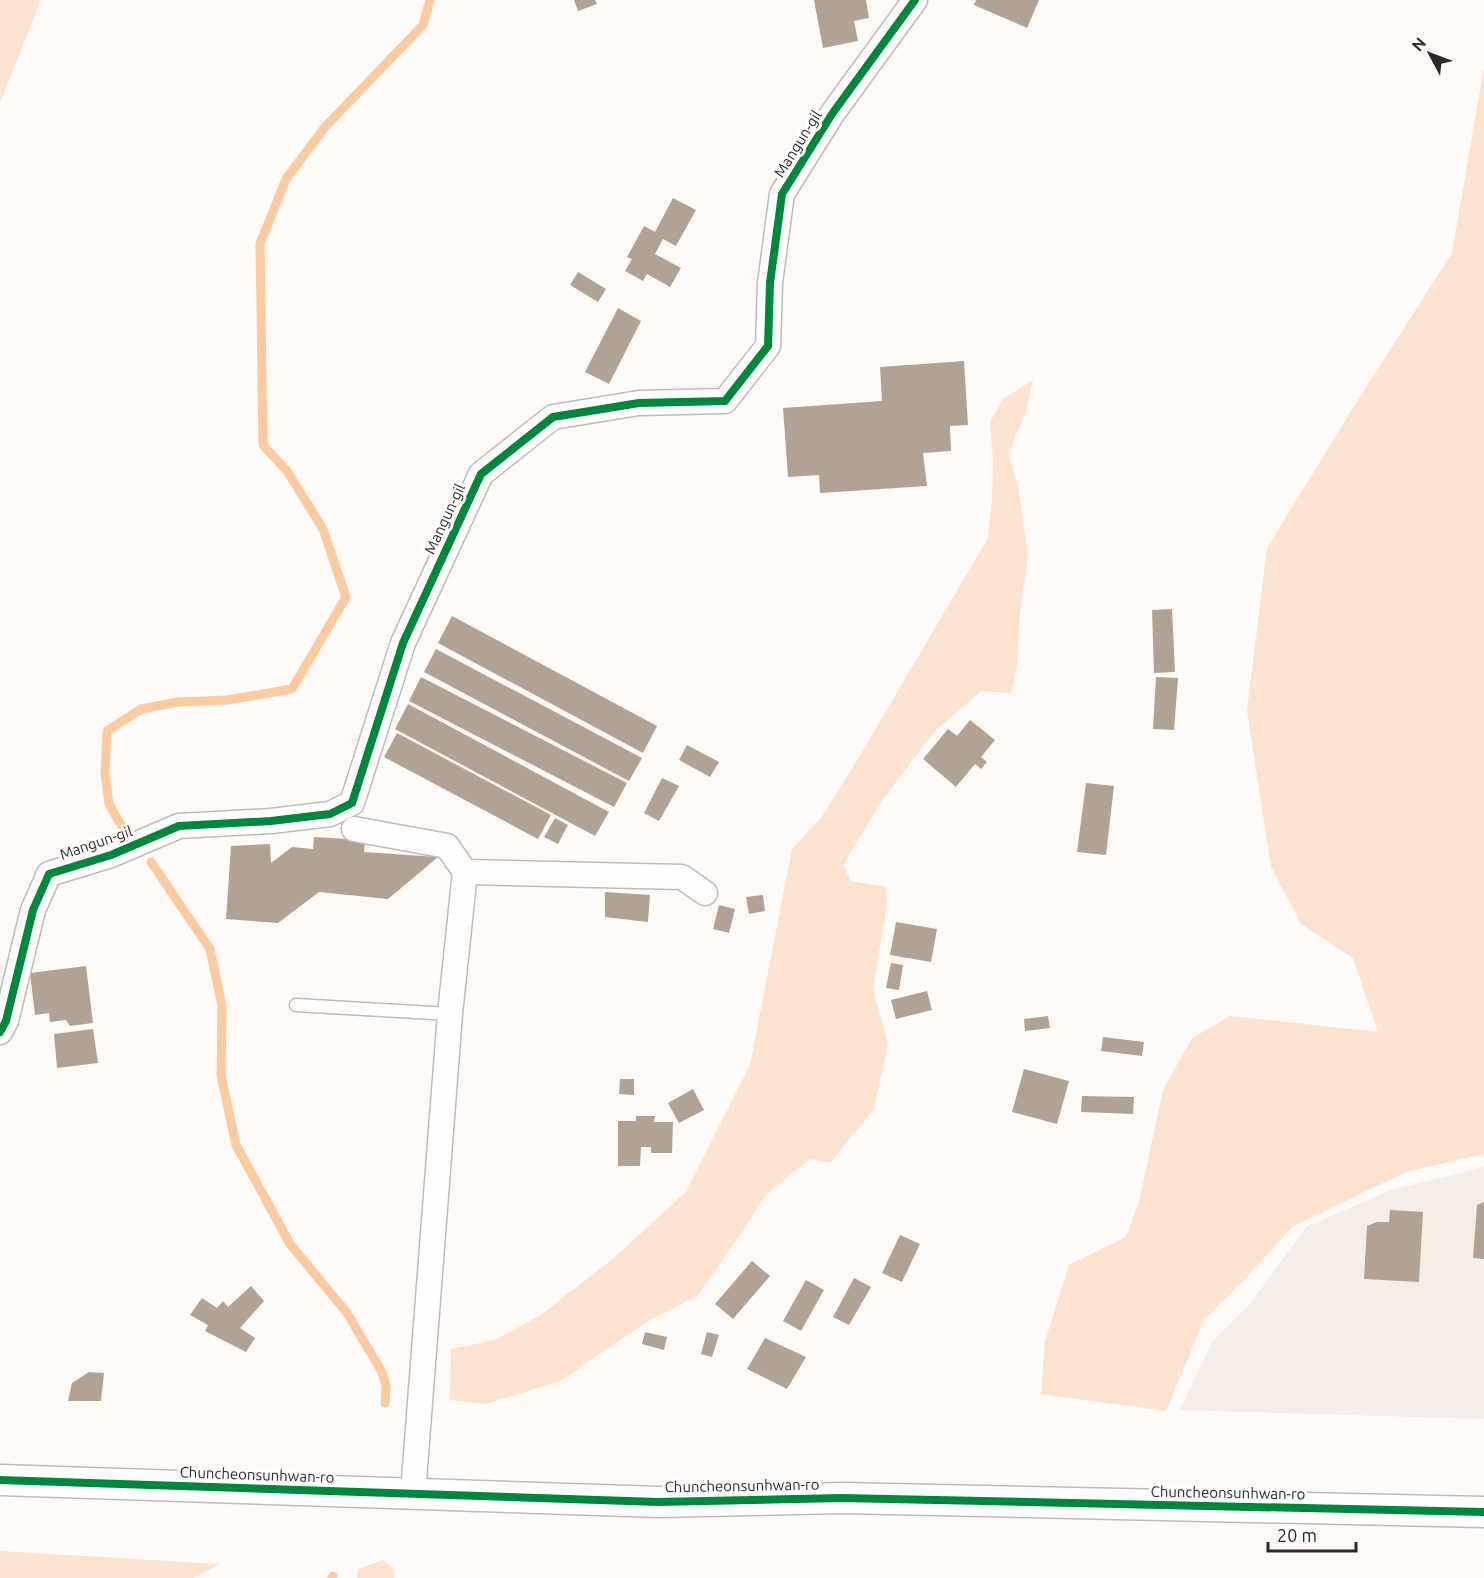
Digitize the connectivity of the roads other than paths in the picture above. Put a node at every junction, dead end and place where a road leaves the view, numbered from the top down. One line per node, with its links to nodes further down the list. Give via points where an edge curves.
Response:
1 (915, 0): 7 (street, Mangun-gil, via 832,114 782,194 770,283 768,346 724,401 639,403 553,417 481,474 403,644 352,803 330,814 179,826 111,855 49,874 33,910)
2 (354, 829): 3 (street, via 447,846)
3 (465, 872): 4 (street, via 682,877); 6 (street)
4 (705, 892)
5 (296, 1005): 6 (lane)
6 (450, 1014): 9 (street)
7 (0, 1032)
8 (0, 1480): 9 (street, Chuncheonsunhwan-ro)
9 (413, 1493): 10 (street, Chuncheonsunhwan-ro, via 658,1502 842,1498)
10 (1484, 1512)

